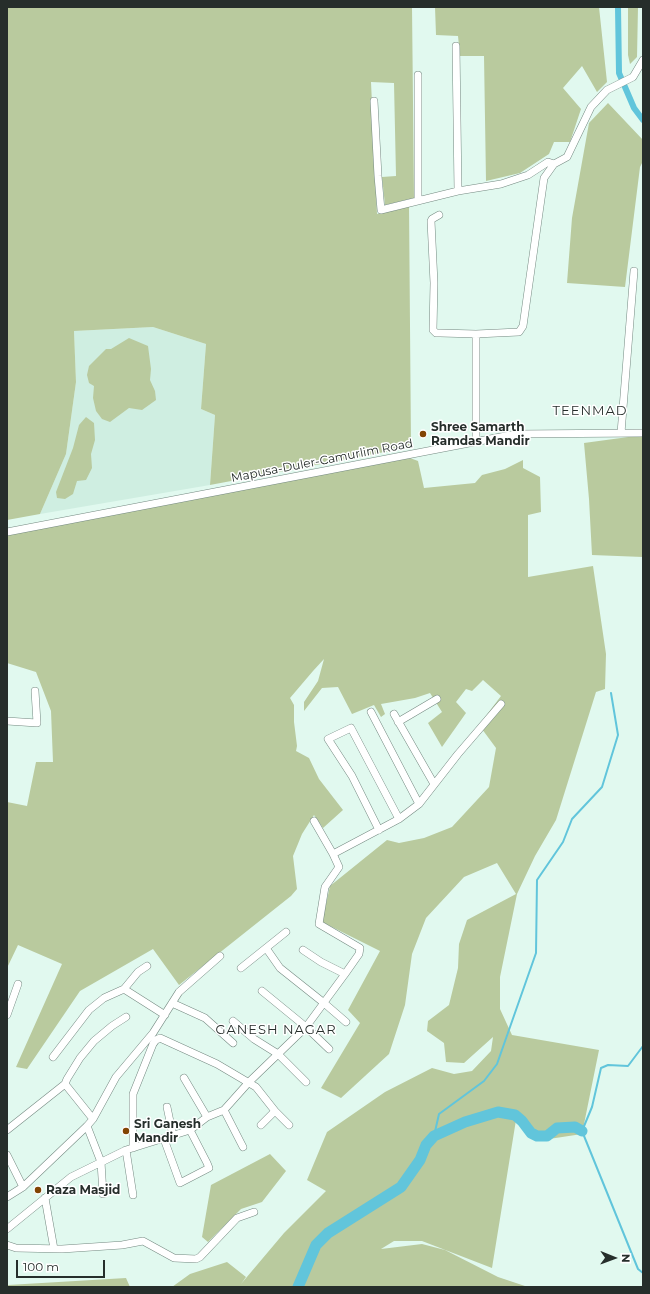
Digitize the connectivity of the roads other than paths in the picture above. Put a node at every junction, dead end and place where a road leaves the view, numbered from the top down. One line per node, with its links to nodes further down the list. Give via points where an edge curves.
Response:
1 (456, 46): 6 (street)
2 (643, 60): 5 (street, via 633,76 607,90 591,107 567,157)
3 (418, 75): 7 (street)
4 (374, 101): 7 (street, via 381,210)
5 (554, 164): 6 (street, via 548,162 528,175 501,184); 10 (street, via 544,178 523,326 519,332)
6 (458, 191): 7 (street)
7 (418, 201)
8 (439, 215): 10 (street, via 431,221 433,330 440,333)
9 (634, 271): 11 (street)
10 (476, 334): 13 (street)
11 (621, 433): 12 (street, Mapusa-Duler-Camurlim Road); 13 (street, Mapusa-Duler-Camurlim Road, via 516,434)
12 (643, 433)
13 (476, 442): 14 (street, Mapusa-Duler-Camurlim Road)
14 (7, 532)
15 (35, 691): 20 (street, via 37,723)
16 (436, 699): 21 (street)
17 (501, 704): 22 (street)
18 (371, 712): 23 (street)
19 (394, 714): 21 (street)
20 (7, 721)
21 (398, 722): 22 (street)
22 (434, 784): 23 (street)
23 (419, 804): 24 (street)
24 (399, 819): 26 (street); 26 (street, via 351,728 328,739 352,776)
25 (314, 821): 27 (street)
26 (379, 830): 27 (street)
27 (333, 854): 34 (street, via 339,867 325,887 319,924 360,948 359,954)
28 (286, 932): 29 (street)
29 (266, 948): 33 (street); 39 (street, via 280,968)
30 (303, 950): 34 (street)
31 (220, 956): 38 (street, via 179,992)
32 (146, 966): 36 (street)
33 (241, 968)
34 (345, 974): 39 (street)
35 (18, 984): 40 (street)
36 (124, 989): 41 (street); 49 (street, via 104,998 89,1010)
37 (262, 991): 45 (street)
38 (172, 1003): 41 (street); 46 (street, via 205,1018)
39 (324, 1003): 44 (street); 45 (street)
40 (7, 1015)
41 (165, 1015): 58 (street, via 116,1077)
42 (126, 1017): 53 (street, via 94,1041 80,1058)
43 (233, 1021): 48 (street, via 254,1039)
44 (346, 1022)
45 (306, 1027): 47 (street); 48 (street)
46 (233, 1043)
47 (329, 1048)
48 (278, 1054): 51 (street); 52 (street)
49 (53, 1057)
50 (184, 1078): 57 (street)
51 (249, 1082): 55 (street); 56 (street); 67 (street, via 196,1054 160,1038 156,1040 133,1094)
52 (306, 1082)
53 (65, 1084): 58 (street); 62 (street)
54 (167, 1107): 64 (street)
55 (224, 1110): 57 (street); 66 (street)
56 (275, 1111): 59 (street); 60 (street)
57 (207, 1117): 63 (street)
58 (93, 1119): 61 (street)
59 (261, 1125)
60 (288, 1125)
61 (87, 1126): 69 (street); 70 (street)
62 (7, 1130)
63 (190, 1130): 64 (street); 65 (street, via 209,1168 180,1183)
64 (173, 1136): 65 (street)
65 (164, 1139): 67 (street)
66 (243, 1147)
67 (129, 1149): 69 (street); 72 (street)
68 (7, 1155): 70 (street)
69 (101, 1162): 71 (street); 74 (street, via 71,1177)
70 (23, 1187): 73 (street)
71 (103, 1194)
72 (133, 1196)
73 (7, 1197)
74 (45, 1198): 76 (street); 78 (street)
75 (254, 1212): 78 (street, via 237,1218 196,1259 174,1258 143,1241 122,1245)
76 (7, 1229)
77 (7, 1245): 78 (street, via 16,1248)
78 (54, 1249)

